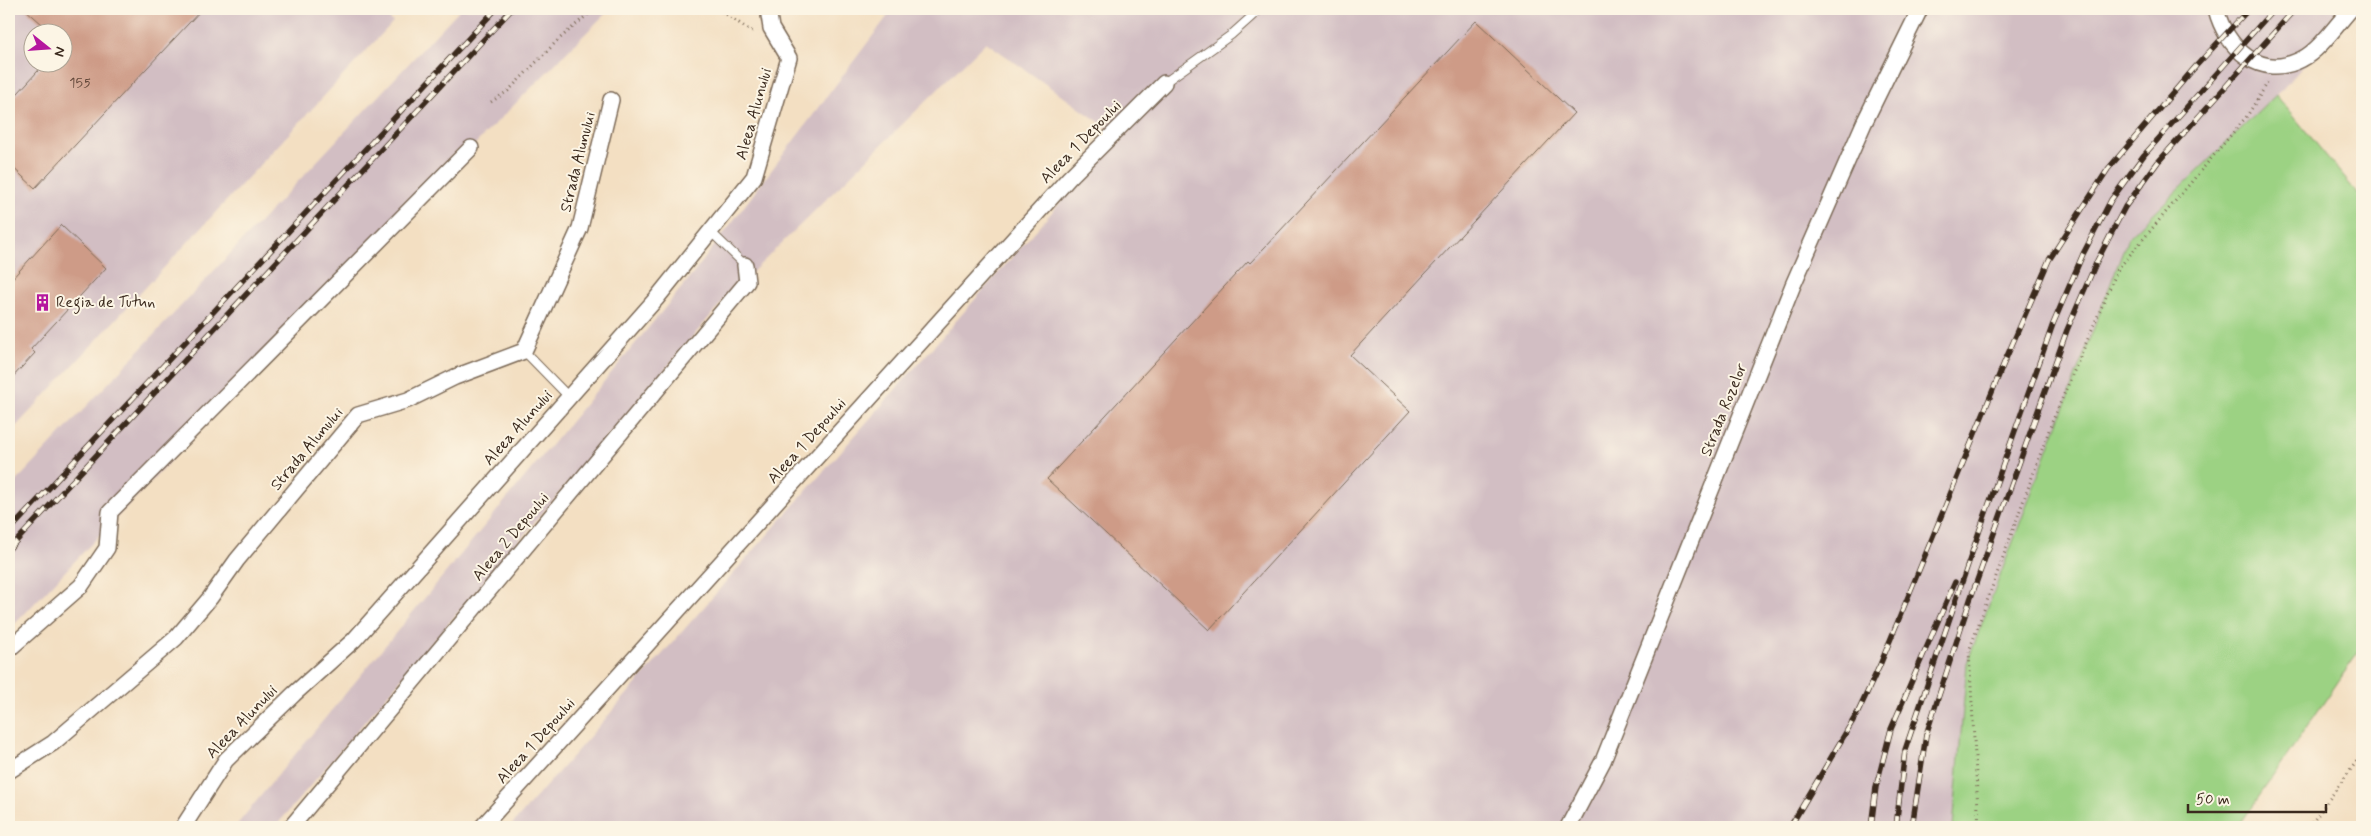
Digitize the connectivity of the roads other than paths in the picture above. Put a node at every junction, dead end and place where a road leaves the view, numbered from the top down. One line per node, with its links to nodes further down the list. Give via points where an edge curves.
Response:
1 (768, 9): 9 (street, Aleea Alunului, via 771,28 789,58 754,177)
2 (1260, 9): 6 (lane, via 1231,35)
3 (1920, 9): 18 (street, Strada Rozelor, via 1864,122 1793,285 1603,761)
4 (2216, 9): 5 (street, via 2225,34 2237,48 2257,62 2278,66 2303,59)
5 (2351, 9)
6 (1164, 83): 17 (street, Aleea 1 Depoului, via 1069,178)
7 (612, 100): 11 (street, Strada Alunului, via 580,228)
8 (471, 148): 13 (street, via 110,512 107,548 81,586)
9 (710, 231): 10 (lane); 12 (street, Aleea Alunului, via 656,299)
10 (745, 265): 16 (street, Aleea 2 Depoului, via 747,282)
11 (524, 351): 12 (lane); 14 (street, Strada Alunului, via 455,377 408,400 358,415 176,638 54,743)
12 (569, 397): 15 (street, Aleea Alunului, via 354,640 226,760)
13 (9, 649)
14 (9, 771)
15 (183, 827)
16 (291, 827)
17 (482, 827)
18 (1568, 827)

